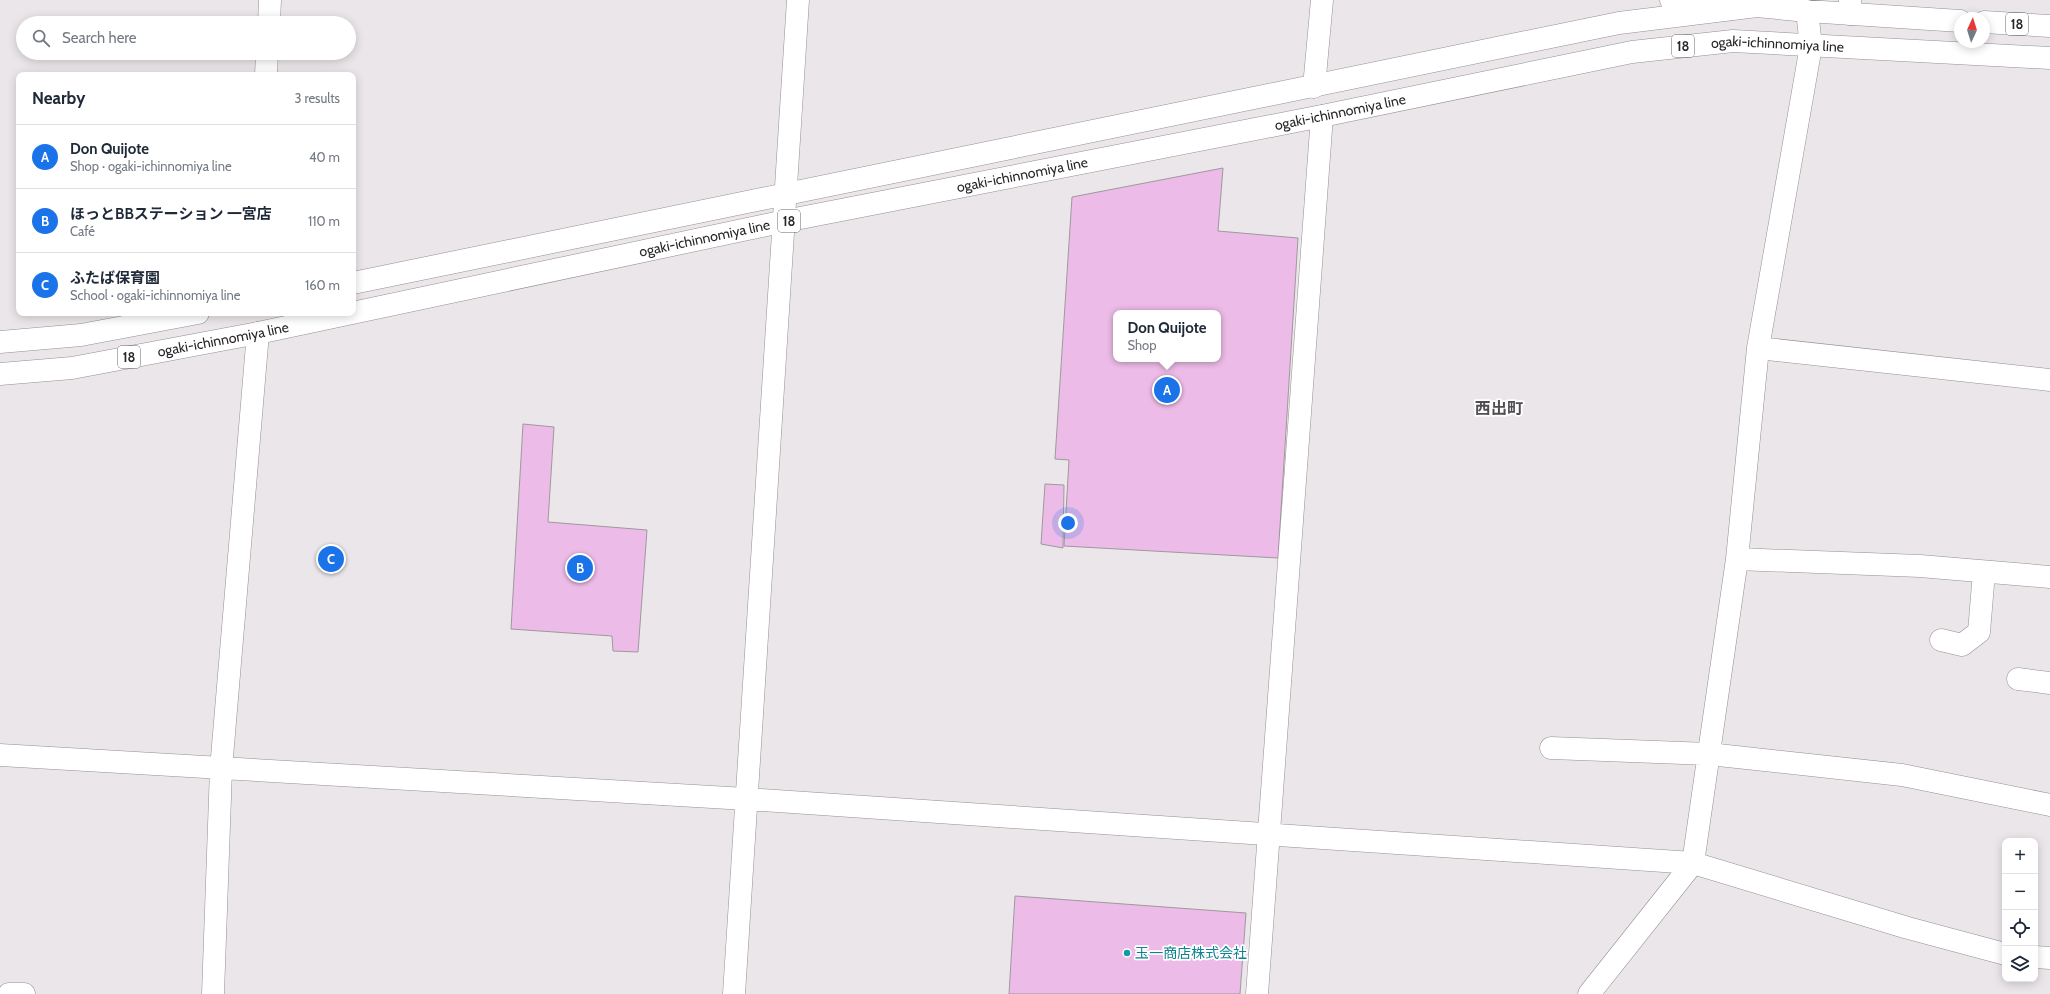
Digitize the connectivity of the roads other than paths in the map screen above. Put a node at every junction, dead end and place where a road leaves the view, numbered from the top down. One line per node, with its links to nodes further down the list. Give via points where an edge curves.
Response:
1 (270, 0): 8 (street)
2 (798, 0): 18 (street)
3 (1322, 0): 16 (street)
4 (1671, 0): 6 (street)
5 (1850, 7): 7 (street, ogaki-ichinnomiya line / 18); 9 (street, ogaki-ichinnomiya line / 18)
6 (1721, 10): 7 (street, ogaki-ichinnomiya line / 18, via 1757,6); 16 (street, ogaki-ichinnomiya line / 18, via 1619,23)
7 (1807, 11): 12 (street)
8 (269, 16)
9 (1954, 20)
10 (1990, 22): 11 (street, 18)
11 (2050, 26)
12 (1811, 46): 13 (street, ogaki-ichinnomiya line / 18); 17 (street, ogaki-ichinnomiya line / 18, via 1733,41 1632,52); 26 (street)
13 (2050, 58)
14 (267, 60): 15 (street)
15 (266, 72)
16 (1314, 87): 18 (street, ogaki-ichinnomiya line / 18)
17 (1322, 116): 19 (street, ogaki-ichinnomiya line / 18); 41 (street)
18 (785, 195): 19 (street); 20 (street, ogaki-ichinnomiya line / 18)
19 (785, 221): 21 (street, ogaki-ichinnomiya line / 18); 39 (street)
20 (356, 281)
21 (356, 312)
22 (181, 316): 25 (street, 18, via 81,334)
23 (338, 316): 24 (street, ogaki-ichinnomiya line / 18)
24 (258, 333): 27 (street, ogaki-ichinnomiya line / 18, via 72,368); 38 (street)
25 (0, 342)
26 (1758, 348): 28 (street); 29 (street)
27 (0, 374)
28 (2050, 380)
29 (1737, 559): 30 (street, via 1920,566); 36 (street)
30 (1984, 572): 31 (street); 32 (street, via 1980,632 1962,645)
31 (2050, 577)
32 (1941, 640)
33 (2018, 679): 34 (street)
34 (2050, 684)
35 (1551, 748): 36 (street)
36 (1709, 754): 40 (street, via 1902,775); 42 (street)
37 (0, 755): 38 (street)
38 (222, 769): 39 (street); 48 (street)
39 (746, 799): 41 (street); 49 (street)
40 (2050, 805)
41 (1268, 834): 42 (street); 50 (street)
42 (1693, 862): 43 (street, via 1916,930); 51 (street)
43 (2002, 953)
44 (2038, 957): 45 (street)
45 (2050, 958)
46 (9, 994): 47 (street)
47 (24, 994)
48 (213, 994)
49 (734, 994)
50 (1257, 994)
51 (1589, 994)

